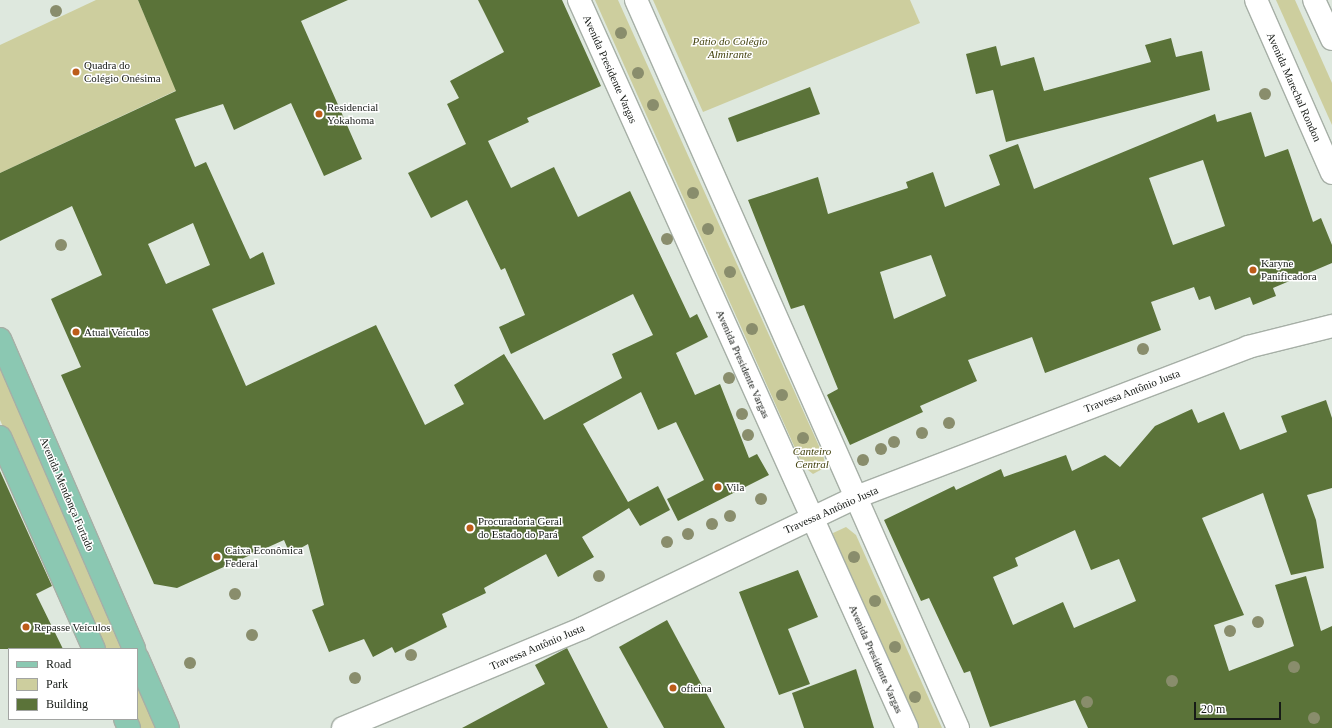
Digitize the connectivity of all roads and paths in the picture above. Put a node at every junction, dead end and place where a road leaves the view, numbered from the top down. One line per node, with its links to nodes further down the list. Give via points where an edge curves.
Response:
1 (579, 0): 11 (street, Avenida Presidente Vargas)
2 (636, 0): 10 (street)
3 (1256, 0): 6 (street, Avenida Marechal Rondon)
4 (1314, 0): 5 (street)
5 (1332, 40)
6 (1332, 173)
7 (1332, 326): 10 (street, Travessa Antônio Justa, via 1248,347)
8 (0, 339): 13 (main road, Avenida Mendonça Furtado)
9 (0, 437): 12 (main road)
10 (856, 497): 11 (street, Travessa Antônio Justa); 18 (street)
11 (812, 517): 16 (street, Travessa Antônio Justa, via 583,628); 17 (street, Avenida Presidente Vargas)
12 (94, 648)
13 (134, 648)
14 (138, 659): 15 (main road)
15 (168, 728)
16 (343, 728)
17 (907, 728)
18 (958, 728)

